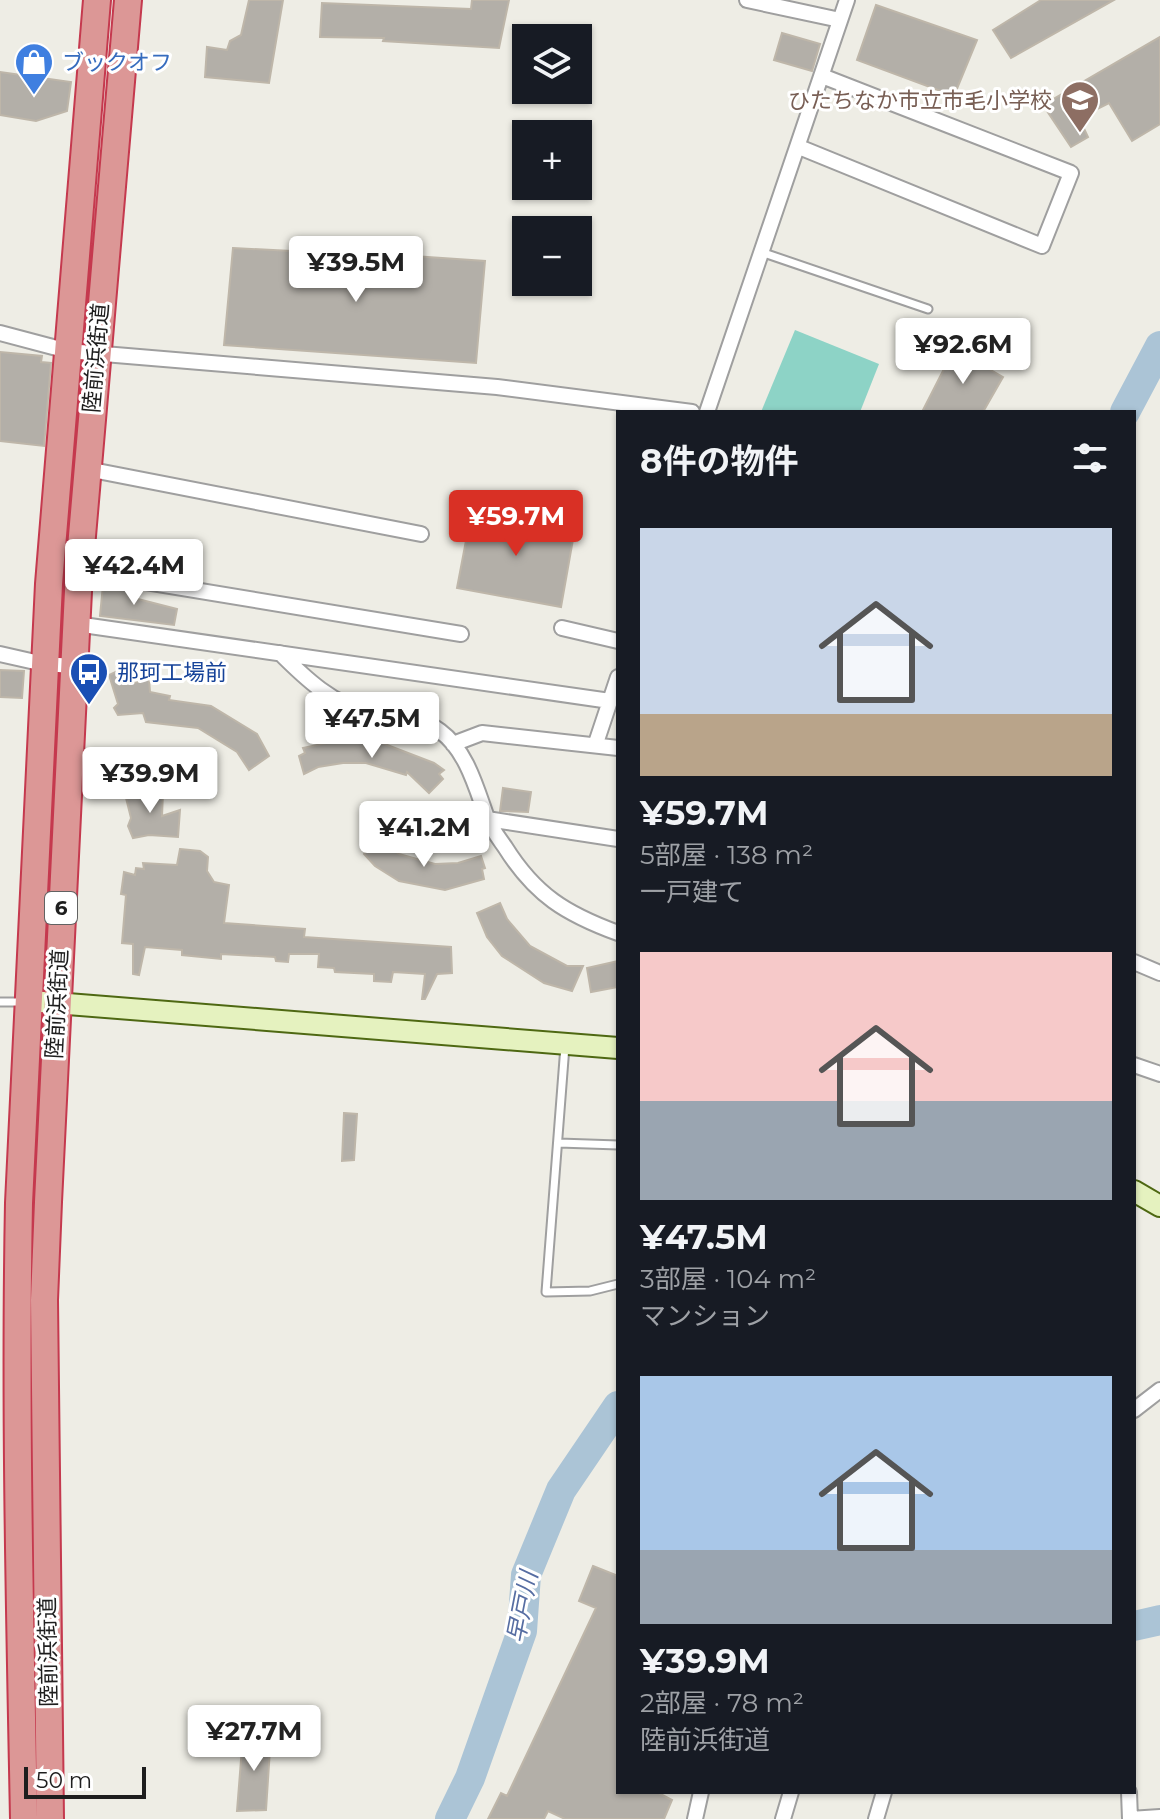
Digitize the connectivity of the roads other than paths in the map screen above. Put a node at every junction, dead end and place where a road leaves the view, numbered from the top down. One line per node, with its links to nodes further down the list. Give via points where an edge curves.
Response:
1 (97, 0): 11 (highway, 陸前浜街道 / 6)
2 (128, 0): 12 (highway, 陸前浜街道 / 6)
3 (747, 0): 5 (street)
4 (847, 0): 5 (street)
5 (840, 20): 6 (street)
6 (822, 76): 7 (street); 7 (street, via 1071,173 1042,246)
7 (799, 147): 8 (street)
8 (761, 252): 9 (lane); 14 (street)
9 (928, 309)
10 (0, 333): 11 (street)
11 (68, 351): 12 (street); 24 (highway, 陸前浜街道 / 6)
12 (97, 353): 13 (street, via 497,387); 15 (highway, 陸前浜街道 / 6)
13 (676, 410)
14 (708, 410)
15 (87, 469): 16 (street); 17 (highway, 陸前浜街道 / 6)
16 (421, 534)
17 (79, 571): 18 (highway, 陸前浜街道 / 6); 20 (street)
18 (76, 624): 22 (street); 25 (highway, 陸前浜街道 / 6)
19 (562, 628): 21 (street)
20 (461, 634)
21 (616, 641)
22 (280, 652): 27 (street); 29 (street, via 312,685 337,699 367,712 412,719 440,730)
23 (0, 654): 24 (street)
24 (44, 664): 25 (street); 36 (highway, 陸前浜街道 / 6)
25 (73, 666): 38 (highway, 陸前浜街道 / 6)
26 (616, 683): 27 (street)
27 (610, 701): 28 (street)
28 (596, 743): 29 (street, via 482,733); 30 (street)
29 (453, 744): 31 (street)
30 (616, 748)
31 (487, 819): 32 (street); 33 (street, via 527,879 549,900)
32 (616, 839)
33 (616, 932)
34 (1136, 963): 35 (street)
35 (1160, 973)
36 (30, 1001): 37 (lane); 38 (street); 50 (highway, 陸前浜街道 / 6, via 17,1286)
37 (0, 1002)
38 (57, 1002): 39 (street); 51 (highway, 陸前浜街道 / 6, via 44,1300)
39 (565, 1044): 40 (street); 43 (lane)
40 (616, 1048)
41 (1136, 1066): 42 (street)
42 (1160, 1074)
43 (559, 1143): 44 (lane); 47 (lane, via 546,1292)
44 (616, 1145)
45 (1136, 1192): 46 (street)
46 (1160, 1206)
47 (616, 1284)
48 (1160, 1390): 49 (street)
49 (1136, 1408)
50 (14, 1511): 51 (lane); 57 (highway, 陸前浜街道 / 6)
51 (46, 1516): 58 (highway, 陸前浜街道 / 6)
52 (701, 1794): 59 (street)
53 (790, 1794): 60 (street)
54 (883, 1794): 61 (street)
55 (1129, 1794): 62 (street)
56 (1160, 1817): 62 (street)
57 (24, 1819)
58 (50, 1819)
59 (695, 1819)
60 (783, 1819)
61 (876, 1819)
62 (1130, 1819)

